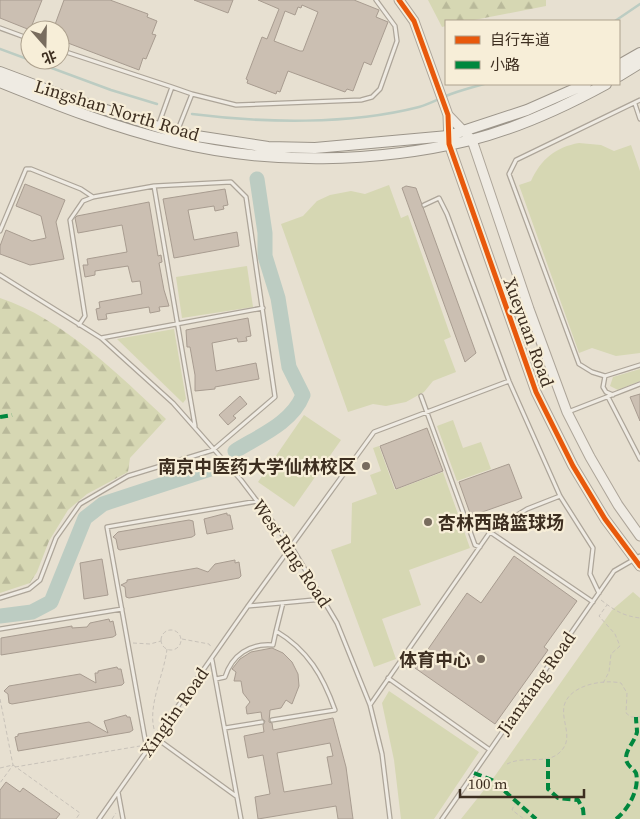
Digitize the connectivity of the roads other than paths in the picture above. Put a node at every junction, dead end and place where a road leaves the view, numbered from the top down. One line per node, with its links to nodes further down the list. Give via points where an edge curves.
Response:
1 (376, 0): 15 (lane, via 395,26 398,41 380,89 372,97 236,105)
2 (399, 0): 18 (street, Xueyuan Road, via 414,21)
3 (0, 28): 4 (lane)
4 (20, 35)
5 (70, 53): 14 (lane)
6 (640, 53): 8 (main road)
7 (640, 63): 10 (main road)
8 (620, 64)
9 (0, 72): 20 (main road, Lingshan North Road)
10 (620, 75)
11 (0, 82): 23 (main road, Lingshan North Road, via 81,114 175,142 224,151 276,157 346,157)
12 (584, 85): 21 (main road, Lingshan North Road, via 527,110)
13 (604, 85): 24 (main road, Lingshan North Road, via 531,120)
14 (172, 87): 15 (lane); 20 (lane)
15 (192, 94): 22 (lane)
16 (640, 100): 17 (lane)
17 (634, 104): 19 (lane); 35 (lane, via 516,160 508,174 579,364)
18 (448, 115): 21 (street, Xueyuan Road); 23 (street, Xueyuan Road)
19 (640, 119)
20 (157, 127): 22 (main road, Lingshan North Road)
21 (466, 130): 23 (main road, Lingshan North Road); 24 (street, Xueyuan Road)
22 (177, 133): 23 (main road, Lingshan North Road, via 268,146 315,148)
23 (449, 140): 24 (main road, Lingshan North Road); 52 (street, Xueyuan Road, via 536,392 573,466 605,519)
24 (472, 140): 42 (street, Xueyuan Road)
25 (154, 186): 26 (lane); 30 (lane, via 231,182 240,189 246,197); 31 (lane)
26 (93, 197): 28 (lane, via 81,189 26,169); 32 (lane, via 83,201 70,220 85,316)
27 (424, 205): 36 (lane, via 439,198)
28 (0, 231)
29 (0, 275): 32 (lane, West Ring Road)
30 (263, 308): 31 (lane); 44 (lane, via 276,397)
31 (179, 324): 33 (lane); 43 (lane)
32 (79, 325): 33 (lane, West Ring Road)
33 (101, 338): 43 (lane, West Ring Road)
34 (640, 365): 35 (lane)
35 (605, 376): 38 (lane, via 603,387)
36 (508, 382): 41 (lane, Xinglin Road); 46 (lane)
37 (640, 384): 38 (lane)
38 (613, 395): 40 (lane)
39 (421, 396): 41 (lane)
40 (608, 397): 42 (lane); 45 (lane)
41 (426, 412): 50 (lane, Xinglin Road, via 374,432); 51 (lane, via 475,545)
42 (567, 412): 49 (street, Xueyuan Road, via 618,505)
43 (195, 426): 44 (lane, West Ring Road)
44 (213, 450): 47 (lane, West Ring Road); 54 (lane, via 128,476 80,504 56,538 40,580 30,589)
45 (640, 459)
46 (560, 496): 48 (lane, via 527,509); 53 (lane, via 593,548 590,574)
47 (258, 501): 50 (lane, West Ring Road); 59 (lane, via 107,528)
48 (490, 532): 51 (lane); 56 (lane)
49 (640, 536)
50 (290, 546): 55 (lane, West Ring Road); 58 (lane, Xinglin Road)
51 (480, 547): 63 (lane)
52 (638, 561): 53 (lane, Jianxiang Road, via 614,571)
53 (598, 595): 56 (lane, Jianxiang Road)
54 (0, 598)
55 (324, 599): 57 (lane); 65 (lane, West Ring Road, via 349,648)
56 (593, 602): 70 (lane, Jianxiang Road)
57 (282, 603): 58 (lane); 61 (lane)
58 (248, 606): 62 (lane, Xinglin Road)
59 (122, 609): 60 (lane); 71 (lane)
60 (0, 629)
61 (276, 631): 64 (lane, via 273,645 254,646 243,651 225,677); 66 (lane, via 296,644 312,662 323,679 334,710)
62 (212, 659): 64 (lane); 69 (lane, Xinglin Road)
63 (388, 678): 65 (lane); 70 (lane)
64 (216, 679): 68 (lane)
65 (370, 705): 77 (lane, West Ring Road, via 382,754)
66 (272, 720)
67 (262, 722): 68 (lane)
68 (224, 728): 73 (lane)
69 (156, 738): 71 (lane, Xinglin Road); 73 (lane)
70 (490, 750): 78 (lane, Jianxiang Road)
71 (147, 751): 72 (lane, Xinglin Road)
72 (118, 792): 74 (lane, Xinglin Road); 75 (lane)
73 (237, 796): 76 (lane)
74 (99, 819)
75 (123, 819)
76 (241, 819)
77 (390, 819)
78 (442, 819)

